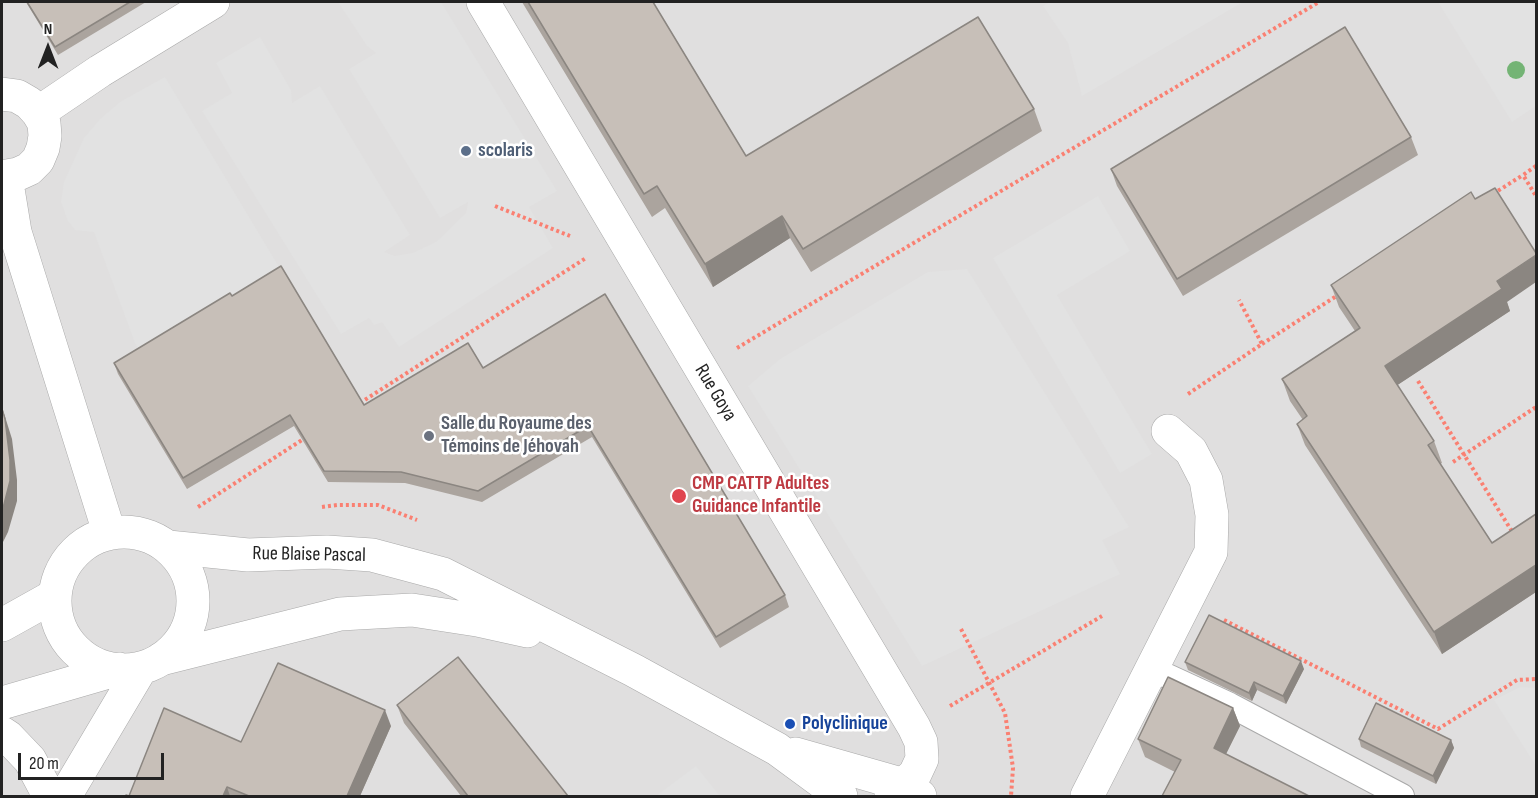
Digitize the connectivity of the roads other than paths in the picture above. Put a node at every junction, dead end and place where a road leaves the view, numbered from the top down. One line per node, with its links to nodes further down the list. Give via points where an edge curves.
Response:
1 (213, 2): 4 (street)
2 (483, 2): 17 (street, Rue Goya, via 612,242 701,369 914,727 921,742 922,759)
3 (2, 94): 4 (street, via 17,96)
4 (38, 113): 5 (street, via 45,136 38,160 29,169)
5 (4, 177): 7 (street, via 15,232)
6 (1179, 441): 13 (street, via 1206,480 1212,515 1211,552)
7 (109, 532): 8 (street, via 129,531); 9 (street, via 88,541 71,555 59,574)
8 (158, 542): 11 (street, Rue Blaise Pascal, via 248,555 372,555 443,574); 12 (street, via 182,563 191,583 193,604 189,626 177,645)
9 (54, 596): 10 (street); 12 (street, via 56,618 65,638 79,654 98,665)
10 (2, 625)
11 (575, 643): 12 (street, Rue Blaise Pascal, via 477,620 412,610 340,614); 16 (street, Rue Blaise Pascal, via 633,670)
12 (140, 665): 14 (street, Rue Blaise Pascal); 19 (street)
13 (1152, 669): 21 (street); 22 (lane, via 1230,705)
14 (2, 703)
15 (2, 733): 18 (street, via 30,759)
16 (777, 749): 17 (street, Rue Blaise Pascal); 20 (street, Rue Blaise Pascal)
17 (905, 793)
18 (46, 796)
19 (65, 796)
20 (841, 796)
21 (1087, 796)
22 (1402, 796)

